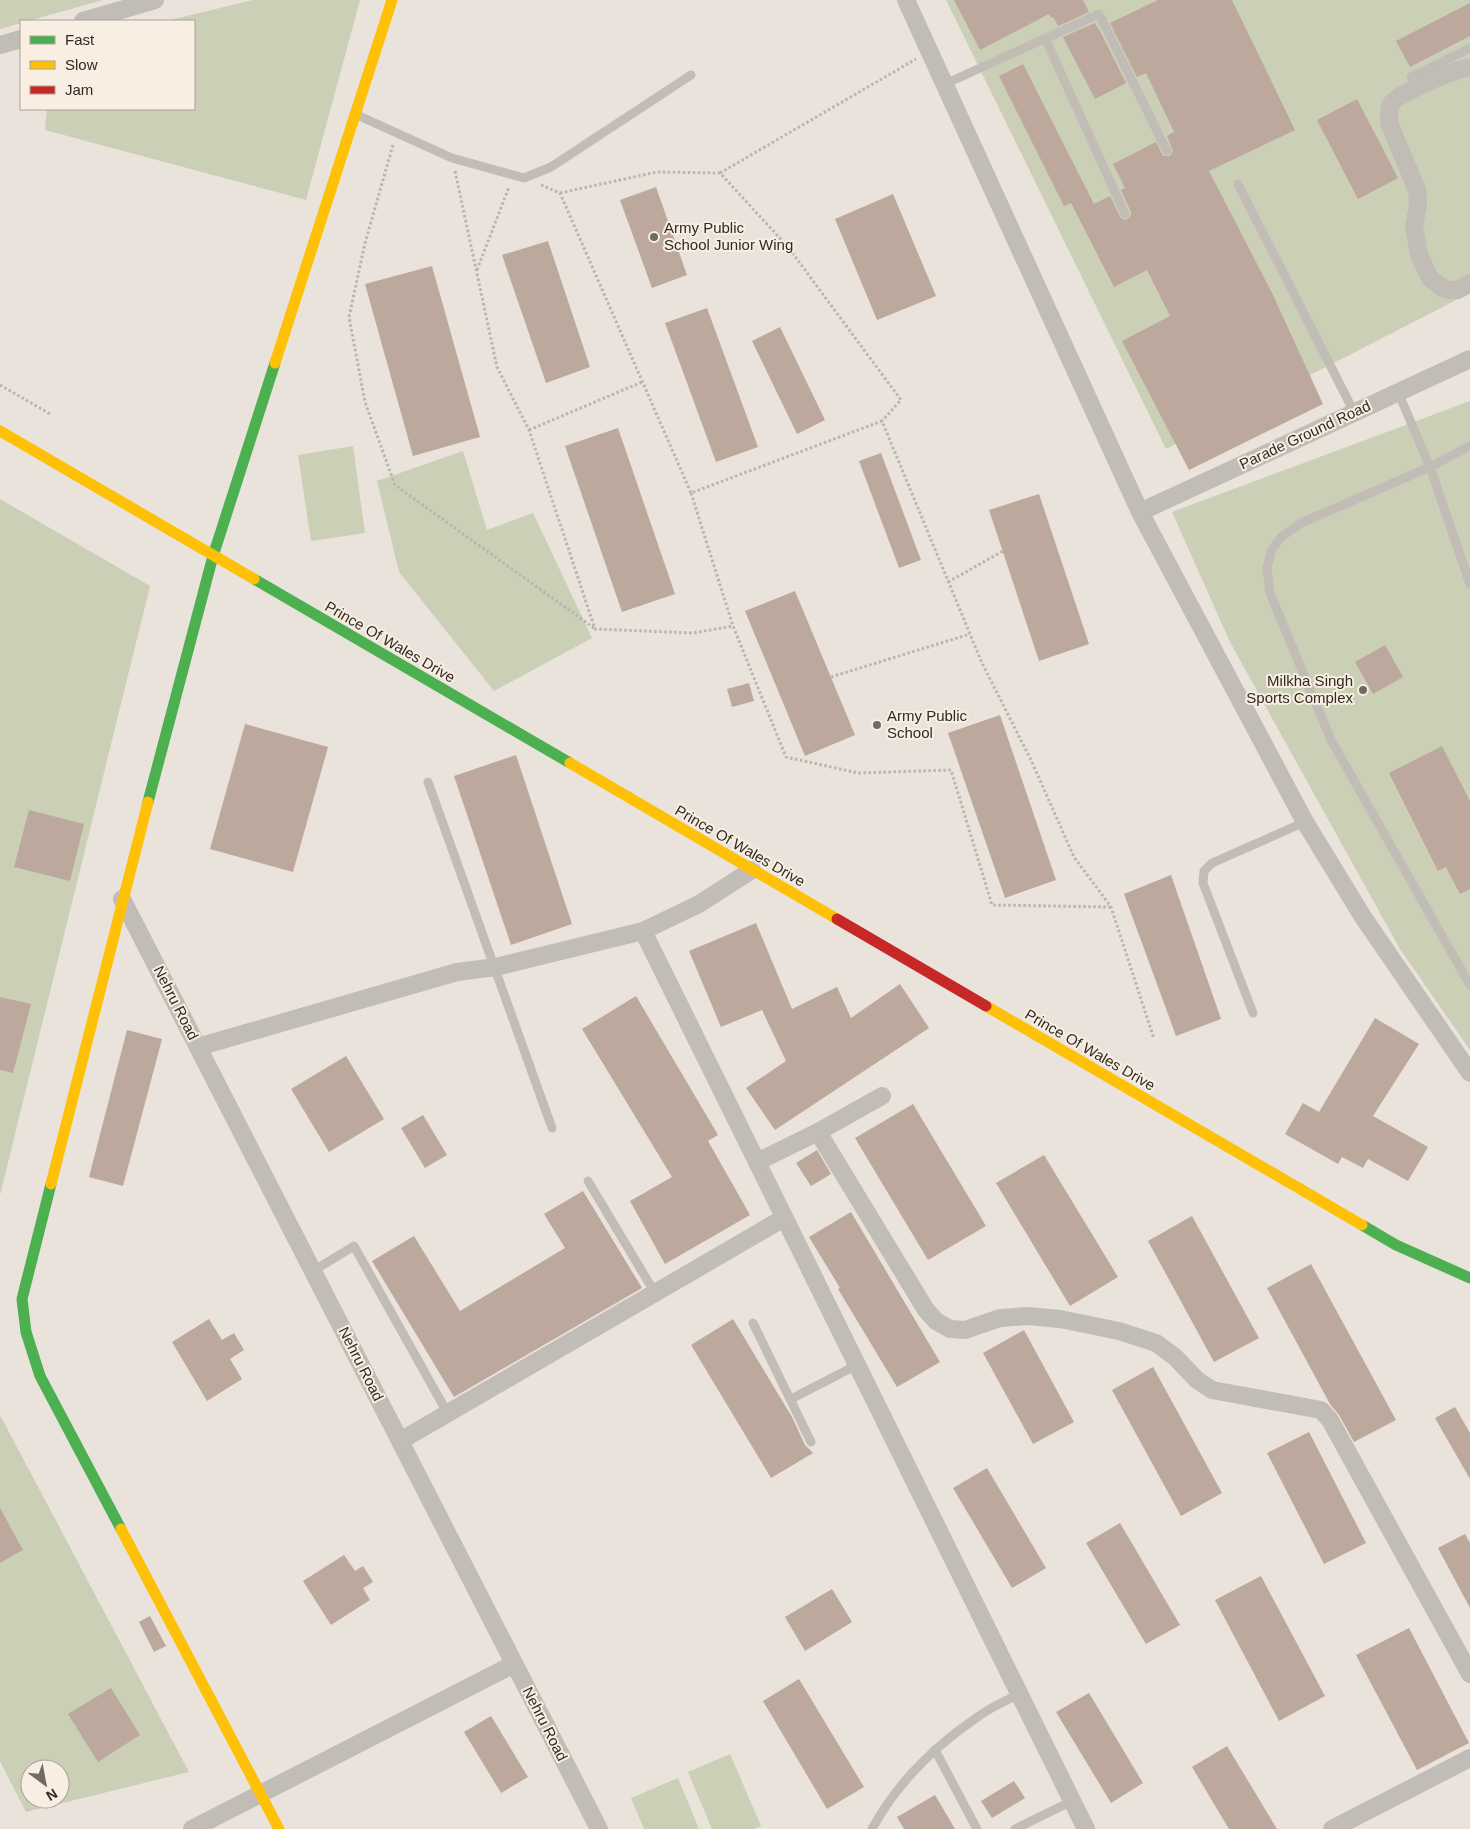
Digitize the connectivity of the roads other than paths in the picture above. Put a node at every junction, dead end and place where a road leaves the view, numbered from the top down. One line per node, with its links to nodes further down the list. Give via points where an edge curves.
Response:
1 (155, 0): 4 (street)
2 (392, 0): 13 (street)
3 (906, 0): 12 (street)
4 (86, 20)
5 (1045, 38): 12 (lane); 14 (lane, via 1100,14); 16 (lane)
6 (20, 39): 7 (street)
7 (0, 46)
8 (1470, 48): 11 (lane)
9 (1470, 68): 17 (street, via 1452,71 1401,96 1391,104 1388,115 1417,190 1414,226 1419,255 1430,278 1448,290 1458,290)
10 (691, 75): 13 (lane, via 551,167 524,178 452,158)
11 (1411, 77)
12 (945, 84): 24 (street)
13 (355, 114): 25 (street)
14 (1167, 151)
15 (1238, 184): 20 (lane)
16 (1125, 214)
17 (1470, 283)
18 (1470, 358): 19 (street, Parade Ground Road)
19 (1398, 392): 20 (street, Parade Ground Road); 23 (lane)
20 (1354, 412): 24 (street, Parade Ground Road)
21 (0, 431): 25 (street, Prince Of Wales Drive)
22 (1470, 446): 23 (lane)
23 (1430, 467): 26 (lane); 33 (lane, via 1300,523 1282,537 1271,552 1267,569 1270,593 1331,740)
24 (1140, 512): 28 (street)
25 (213, 556): 29 (street, Prince Of Wales Drive); 30 (street)
26 (1470, 584)
27 (428, 782): 32 (lane)
28 (1305, 822): 34 (lane, via 1212,863 1204,871 1203,883); 36 (street, via 1363,917)
29 (752, 870): 31 (street, via 700,904); 44 (street, Prince Of Wales Drive, via 1396,1245)
30 (122, 899): 35 (street, Nehru Road); 57 (street, via 22,1299 26,1332 40,1376)
31 (643, 931): 32 (street); 40 (street)
32 (496, 967): 35 (street, via 457,972); 38 (lane)
33 (1470, 985)
34 (1254, 1013)
35 (198, 1046): 43 (street, Nehru Road)
36 (1470, 1073)
37 (882, 1096): 39 (street)
38 (552, 1128)
39 (818, 1132): 40 (street); 53 (street, via 926,1310 950,1329 965,1330 1000,1318 1028,1316 1119,1331 1156,1343 1212,1390 1321,1410 1330,1420)
40 (757, 1162): 42 (street)
41 (588, 1181): 45 (lane)
42 (784, 1218): 45 (street); 47 (street)
43 (313, 1271): 49 (lane, via 354,1246); 50 (street, Nehru Road)
44 (1470, 1278)
45 (655, 1294): 49 (street)
46 (753, 1323): 48 (lane)
47 (857, 1365): 48 (lane); 54 (street)
48 (791, 1398): 51 (lane)
49 (448, 1414): 50 (street)
50 (400, 1441): 52 (street, Nehru Road)
51 (811, 1442)
52 (514, 1664): 57 (street); 61 (street, Nehru Road)
53 (1470, 1674)
54 (1019, 1694): 55 (lane, via 980,1715); 58 (street)
55 (935, 1750): 62 (lane, via 884,1808); 63 (lane)
56 (1470, 1758): 66 (street)
57 (261, 1793): 59 (street); 60 (street)
58 (1072, 1801): 64 (lane); 65 (street)
59 (192, 1829)
60 (279, 1829)
61 (599, 1829)
62 (872, 1829)
63 (977, 1829)
64 (1015, 1829)
65 (1086, 1829)
66 (1332, 1829)

